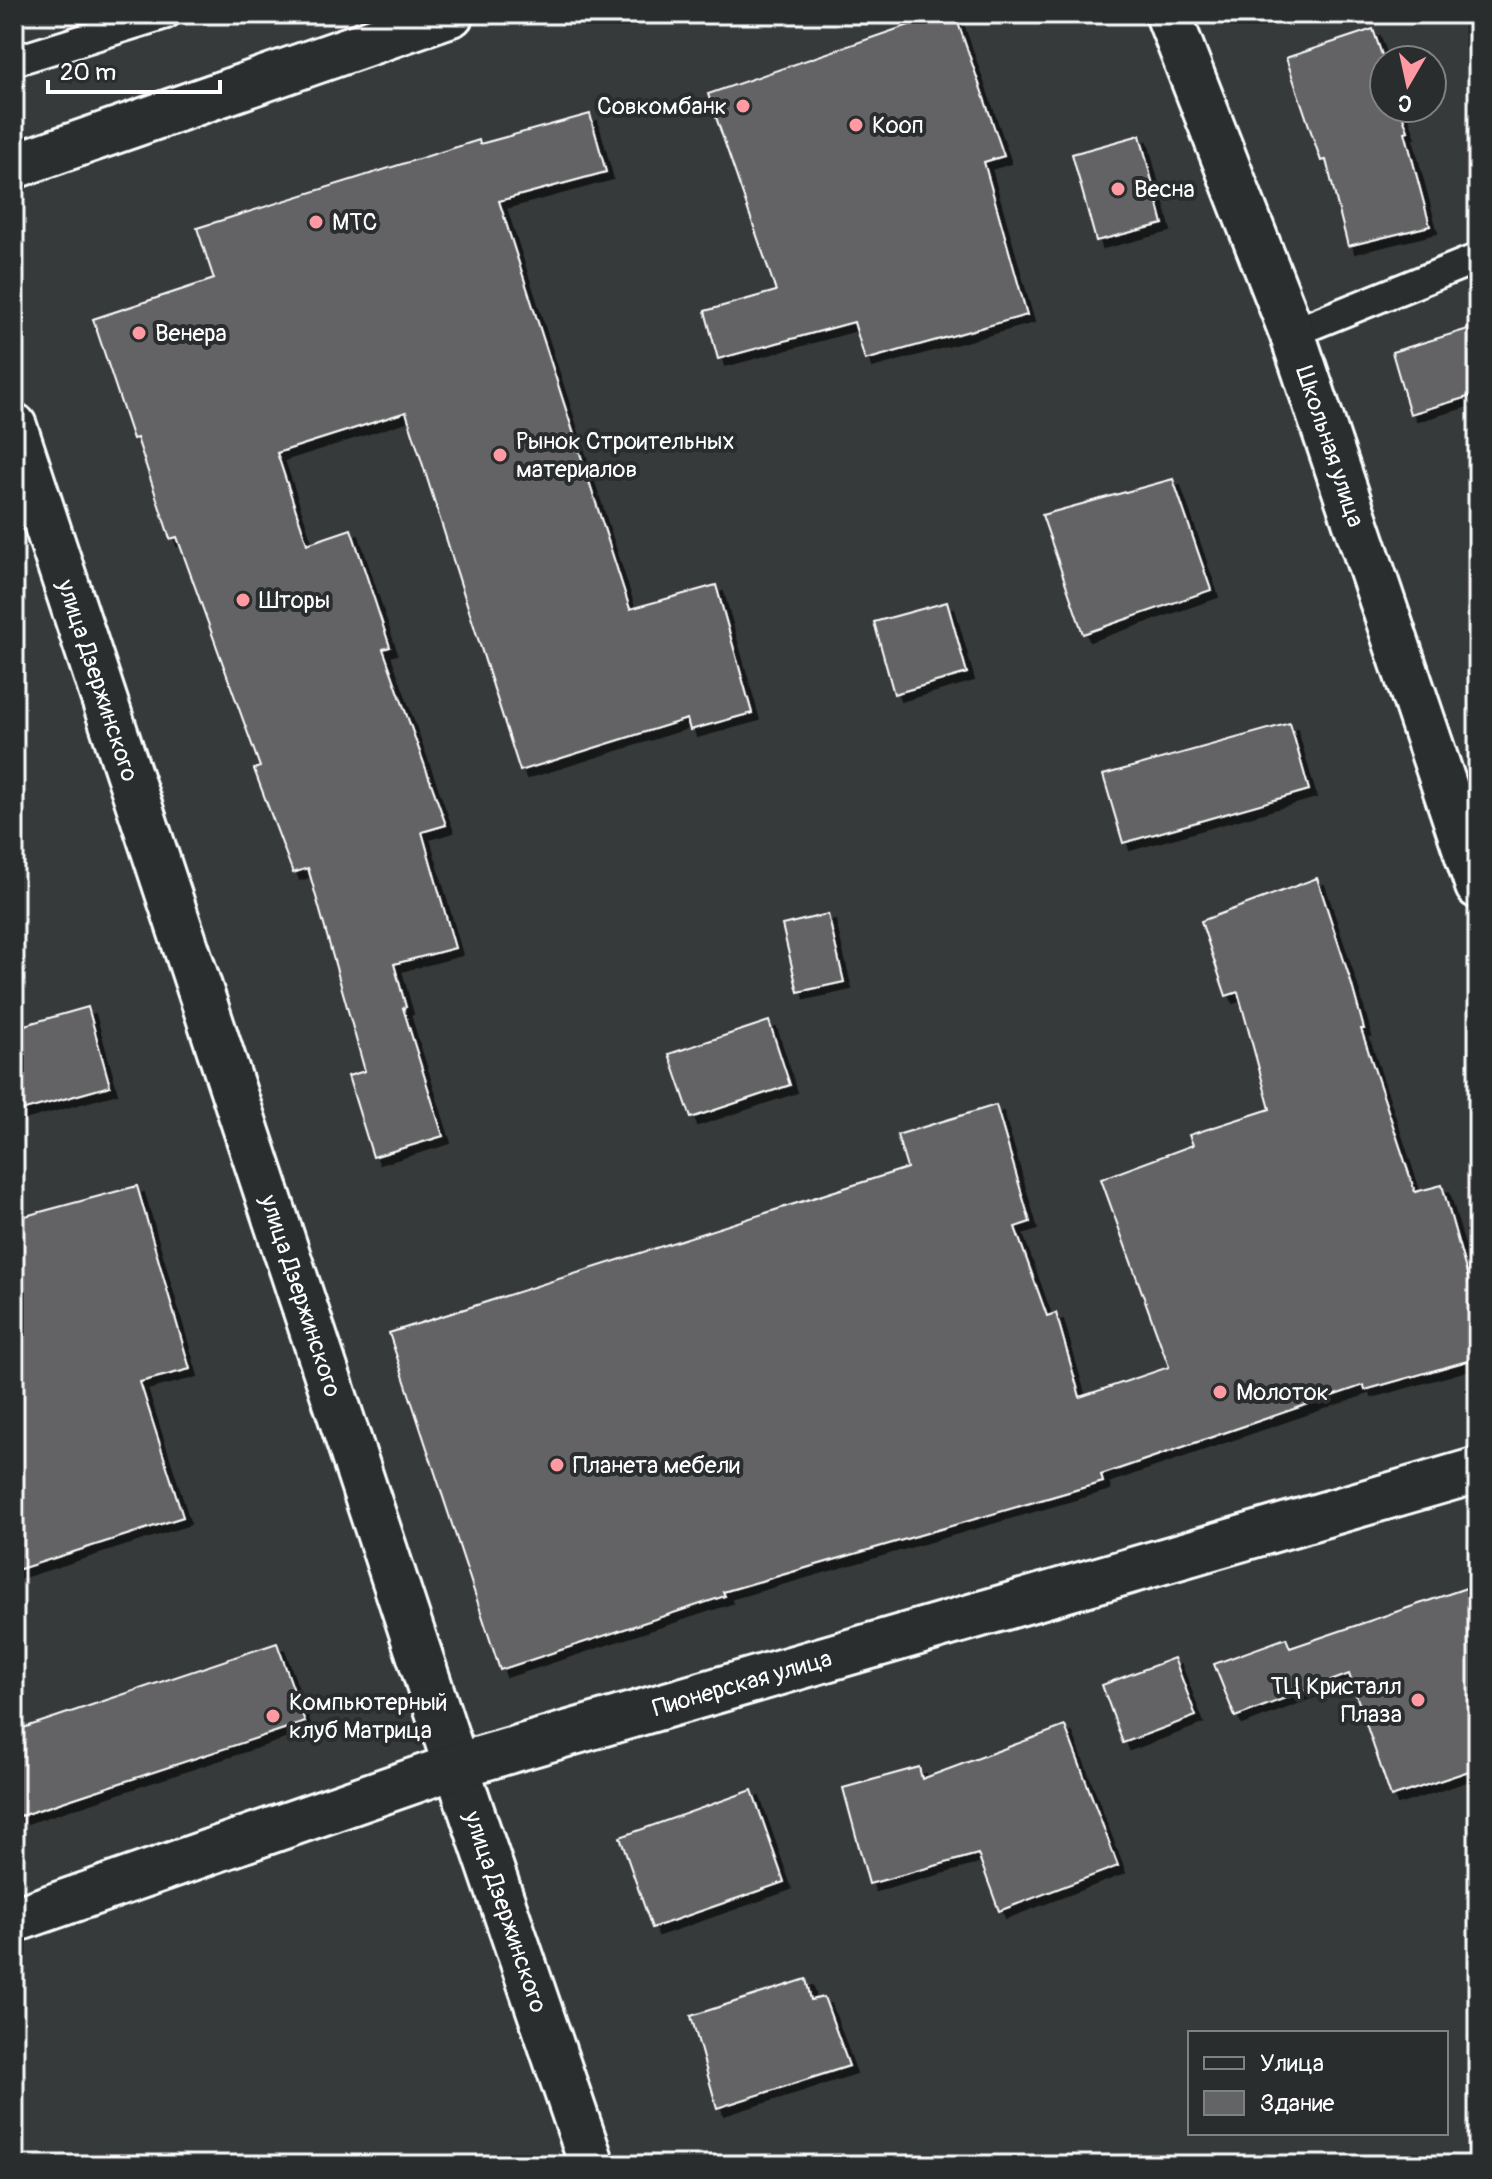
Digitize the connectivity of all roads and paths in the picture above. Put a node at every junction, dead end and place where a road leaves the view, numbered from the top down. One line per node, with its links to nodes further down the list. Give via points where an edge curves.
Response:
1 (166, 14): 4 (lane)
2 (451, 14): 5 (street)
3 (1168, 14): 7 (street, Школьная улица)
4 (14, 61)
5 (14, 166)
6 (1478, 258): 7 (lane)
7 (1292, 333): 9 (street, Школьная улица)
8 (14, 426): 11 (street, улица Дзержинского)
9 (1478, 886)
10 (1478, 1470): 11 (street, Пионерская улица)
11 (456, 1766): 12 (street, Пионерская улица); 13 (street, улица Дзержинского)
12 (14, 1920)
13 (592, 2165)

